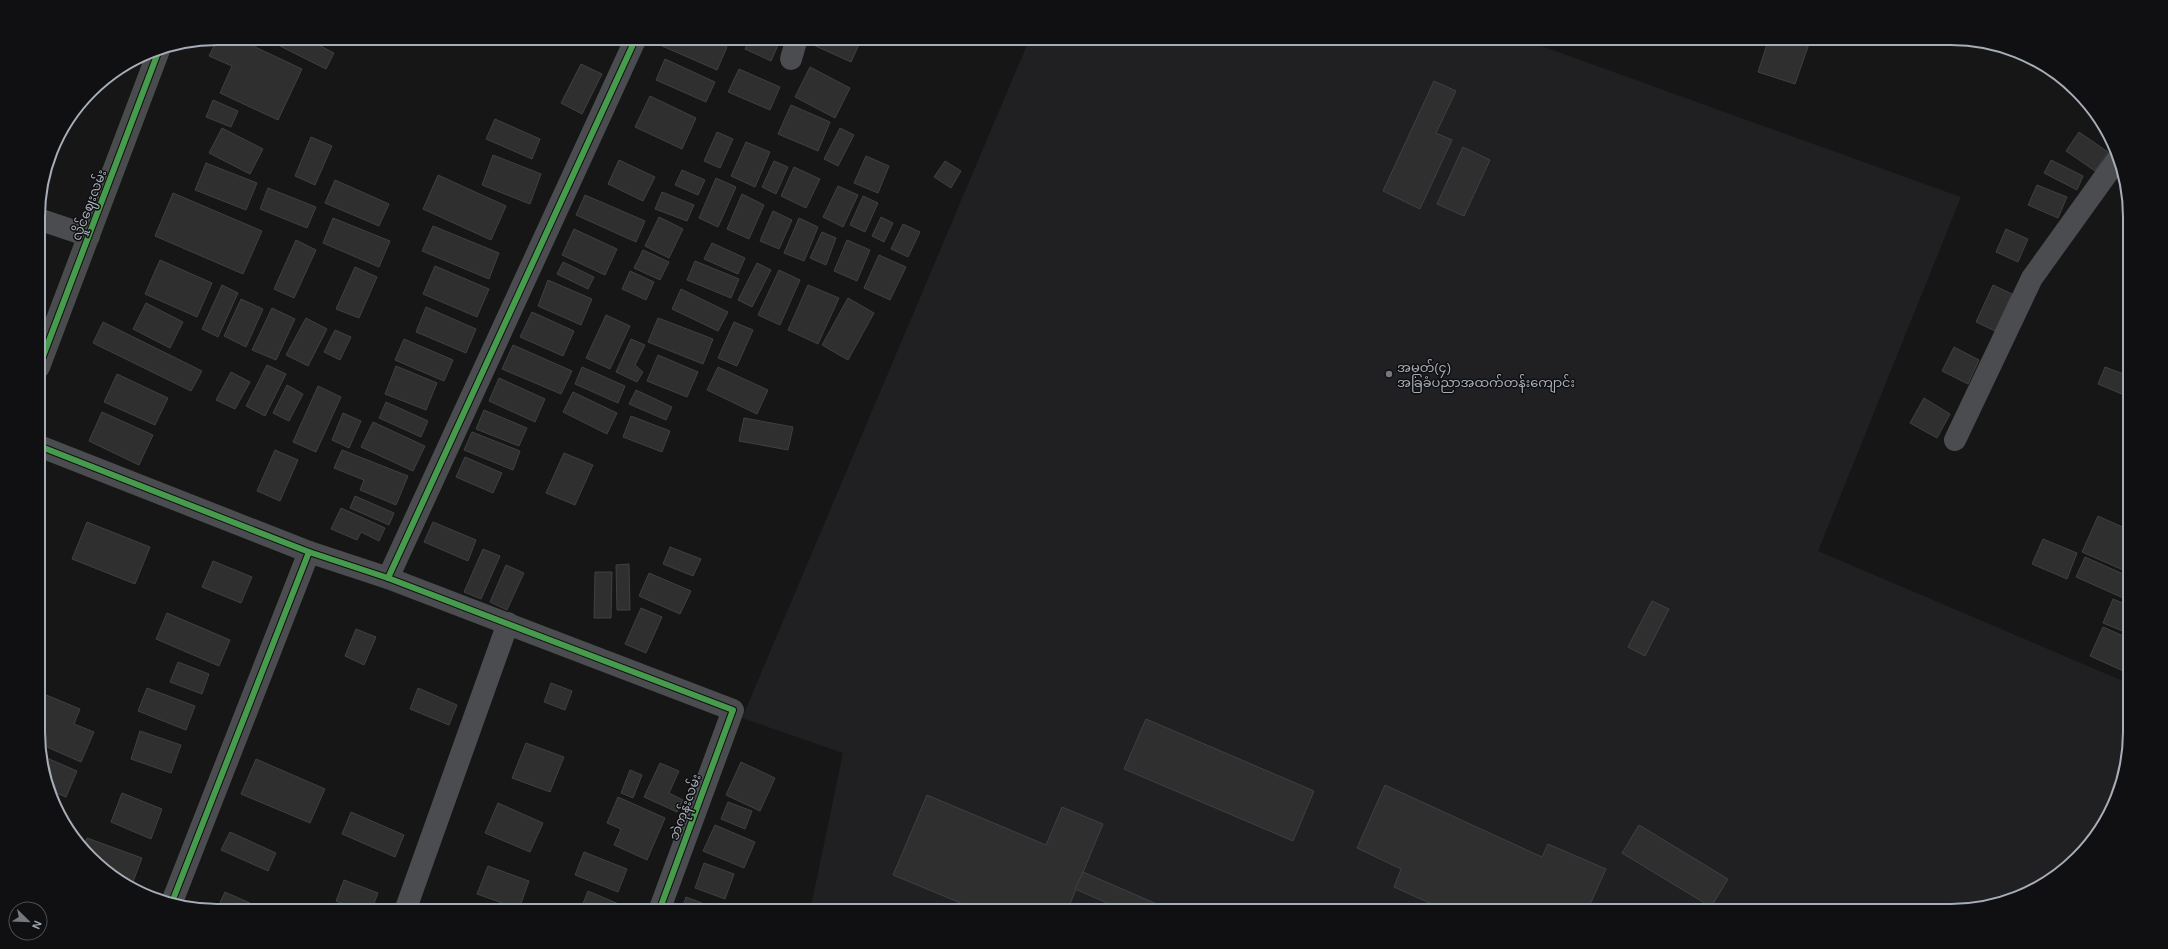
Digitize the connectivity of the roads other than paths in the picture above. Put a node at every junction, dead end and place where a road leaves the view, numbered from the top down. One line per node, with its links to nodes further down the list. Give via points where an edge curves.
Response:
1 (633, 45): 12 (street)
2 (795, 45): 4 (street)
3 (157, 56): 7 (street, လှိုင်ဈေးလမ်း)
4 (791, 59)
5 (2114, 162): 9 (street, via 2032,278)
6 (45, 221): 7 (street)
7 (89, 236): 8 (street, လှိုင်ဈေးလမ်း)
8 (45, 351)
9 (1955, 440)
10 (45, 448): 11 (street)
11 (309, 552): 12 (street); 14 (street)
12 (388, 578): 13 (street)
13 (508, 623): 15 (street); 16 (street, ဘဲကုန်းလမ်း, via 733,710)
14 (173, 898)
15 (408, 904)
16 (662, 904)

